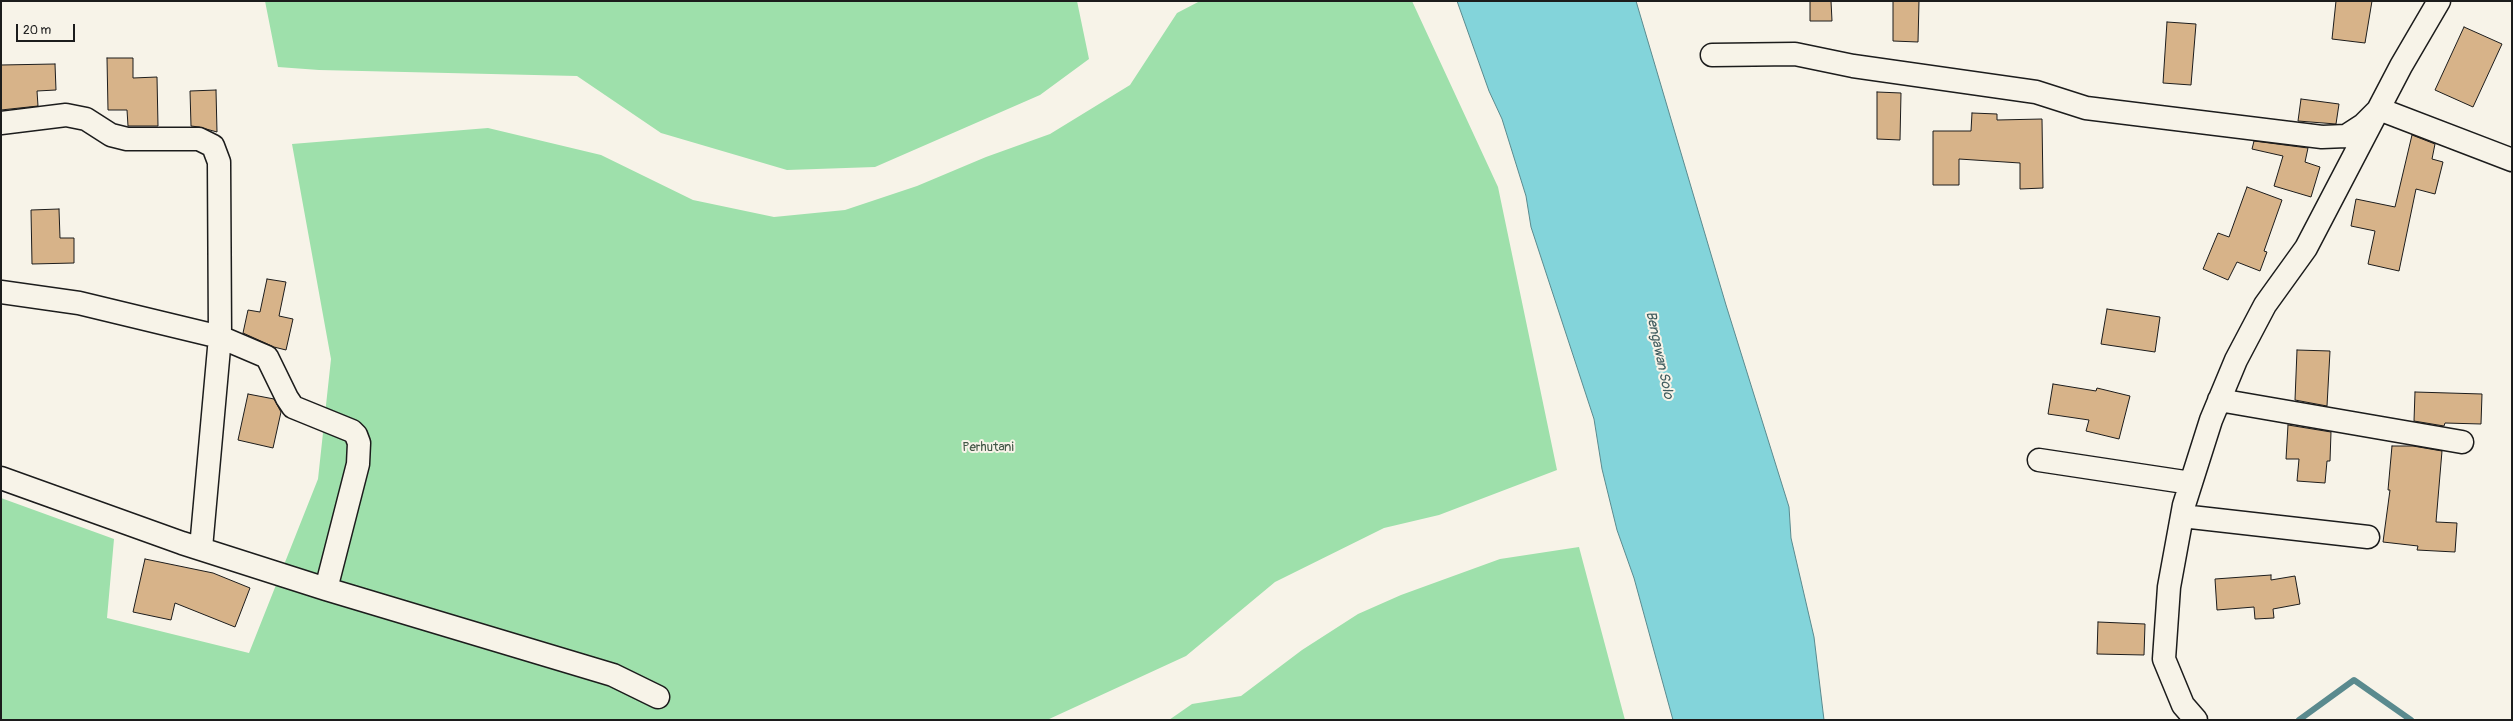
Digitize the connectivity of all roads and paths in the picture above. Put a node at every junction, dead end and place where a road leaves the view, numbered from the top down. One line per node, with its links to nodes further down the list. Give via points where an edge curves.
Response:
1 (2439, 1): 3 (street)
2 (1712, 55): 3 (street, via 1795,54 1853,66 2036,92 2086,108 2322,137 2346,136 2363,125)
3 (2379, 109): 5 (street); 8 (street, via 2306,248 2265,305 2236,360)
4 (1, 123): 7 (street, via 66,115 86,119 111,135 127,139 199,139 213,146 219,162)
5 (2512, 160)
6 (1, 292): 7 (street, via 79,303)
7 (220, 337): 15 (street); 16 (street, via 267,357 293,407 342,426 356,435 359,443 358,464)
8 (2219, 400): 9 (street); 12 (street)
9 (2462, 442)
10 (2039, 460): 12 (street)
11 (1, 478): 15 (street)
12 (2191, 483): 13 (street)
13 (2182, 516): 14 (street); 18 (street, via 2169,587 2164,659 2183,705)
14 (2368, 537)
15 (200, 548): 16 (street)
16 (326, 589): 17 (street, via 612,675)
17 (658, 697)
18 (2196, 720)

